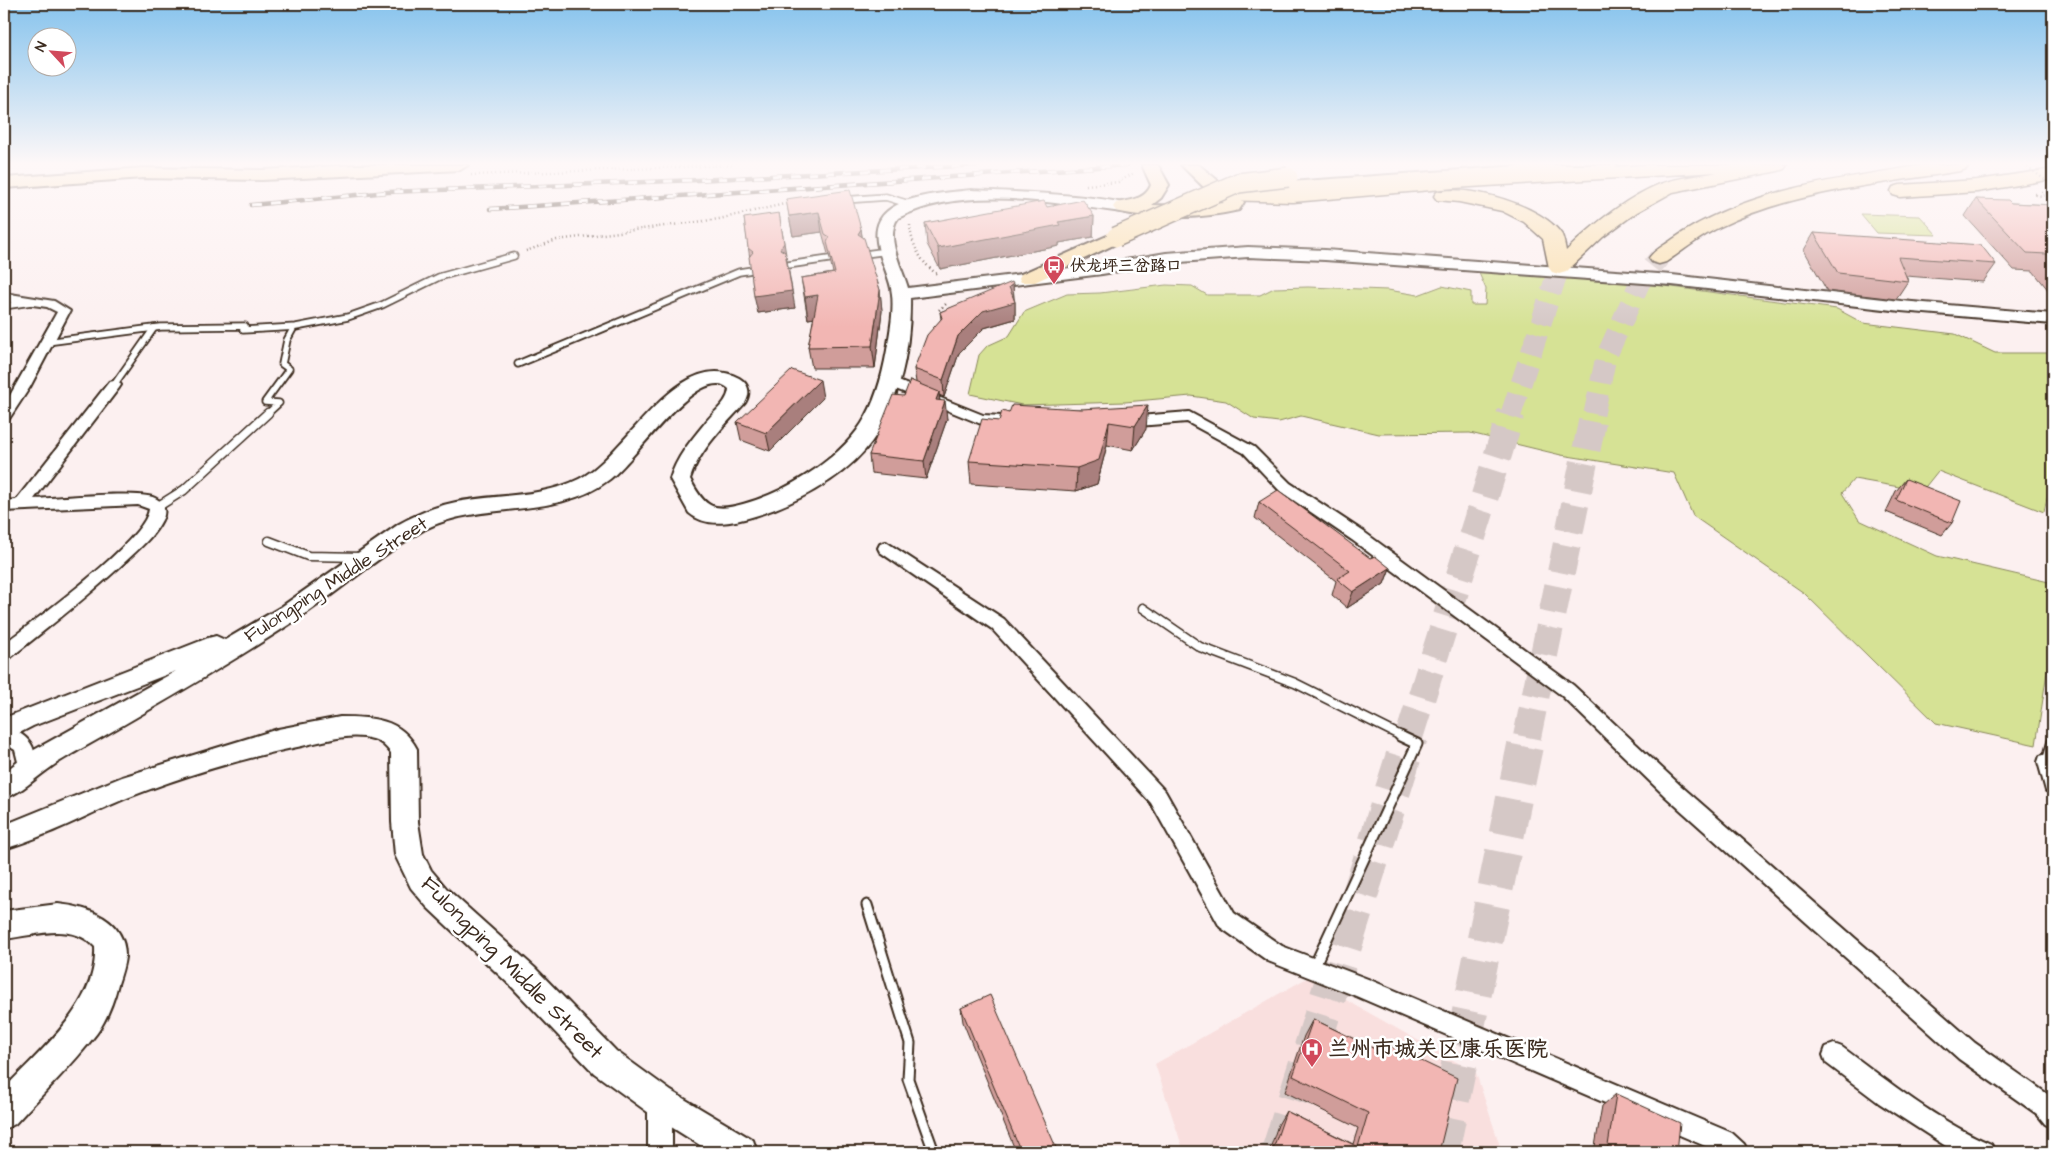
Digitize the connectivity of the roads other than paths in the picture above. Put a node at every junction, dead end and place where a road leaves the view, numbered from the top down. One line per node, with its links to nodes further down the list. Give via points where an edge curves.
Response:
1 (889, 219): 6 (main road, via 885,226)
2 (1157, 219): 13 (main road, bridge)
3 (1532, 219): 4 (highway, via 1553,237 1559,268)
4 (1615, 219)
5 (1722, 219): 9 (highway)
6 (888, 251): 7 (lane); 14 (main road)
7 (865, 254)
8 (514, 256): 20 (lane, via 430,281 351,317)
9 (1659, 258)
10 (829, 259): 11 (lane)
11 (788, 265)
12 (752, 270): 22 (lane, via 739,272)
13 (1028, 278): 14 (main road); 18 (main road, via 1208,254 1325,255 1672,280 1901,306)
14 (901, 294): 23 (main road, Fulongping Middle Street)
15 (4, 296): 16 (street)
16 (34, 302): 17 (lane); 21 (street, via 50,304 64,311)
17 (4, 306)
18 (2053, 319)
19 (154, 328): 20 (lane, via 245,326 243,330); 21 (lane); 24 (lane)
20 (293, 329): 30 (lane, via 282,364 289,369 265,402 279,403 184,490)
21 (47, 342): 25 (street)
22 (518, 364)
23 (891, 382): 26 (street, via 981,418); 33 (main road, Fulongping Middle Street, via 874,420 844,459 804,488 733,516 701,512 694,506 680,479 684,466 713,426 738,399 739,386 734,380 714,376 682,391 621,459 601,476 538,500 441,513 407,529)
24 (114, 385): 28 (street)
25 (4, 416)
26 (1040, 423)
27 (1110, 424): 51 (street, via 1189,417 1249,450 1285,487 1358,536 1568,690 1673,791 1959,1044 2045,1106)
28 (21, 505): 29 (street); 30 (street, via 138,500 151,502)
29 (4, 506)
30 (157, 507): 36 (street, via 156,518 145,534 96,580)
31 (269, 541): 33 (lane, via 308,556)
32 (886, 548): 47 (street, via 998,624 1071,701 1158,797 1228,920 1275,954)
33 (366, 557): 35 (main road, Fulongping Middle Street)
34 (1143, 608): 47 (lane, via 1200,647 1295,683 1417,744)
35 (289, 613): 37 (main road, via 187,658 24,719); 41 (main road, Fulongping Middle Street, via 164,690 43,758)
36 (4, 653)
37 (4, 730)
38 (4, 734): 41 (street, via 23,746 27,762)
39 (2053, 740): 40 (lane)
40 (2047, 762): 42 (street)
41 (22, 774): 43 (main road, Fulongping Middle Street)
42 (2053, 785)
43 (4, 787)
44 (4, 837): 49 (main road, Fulongping Middle Street, via 122,788 218,757 340,727 376,728 392,736 404,750 409,855 421,879 605,1062)
45 (867, 905): 54 (lane, via 910,1043 908,1079)
46 (4, 925): 50 (main road, via 58,918 80,920 100,932 109,942 110,959 101,994 87,1021)
47 (1313, 968): 55 (street, via 1724,1141)
48 (1834, 1054): 56 (street, via 1887,1095 1968,1147)
49 (660, 1102): 52 (street); 53 (main road, Fulongping Middle Street)
50 (4, 1113)
51 (2053, 1116)
52 (660, 1152)
53 (741, 1152)
54 (934, 1152)
55 (1736, 1152)
56 (1983, 1152)

